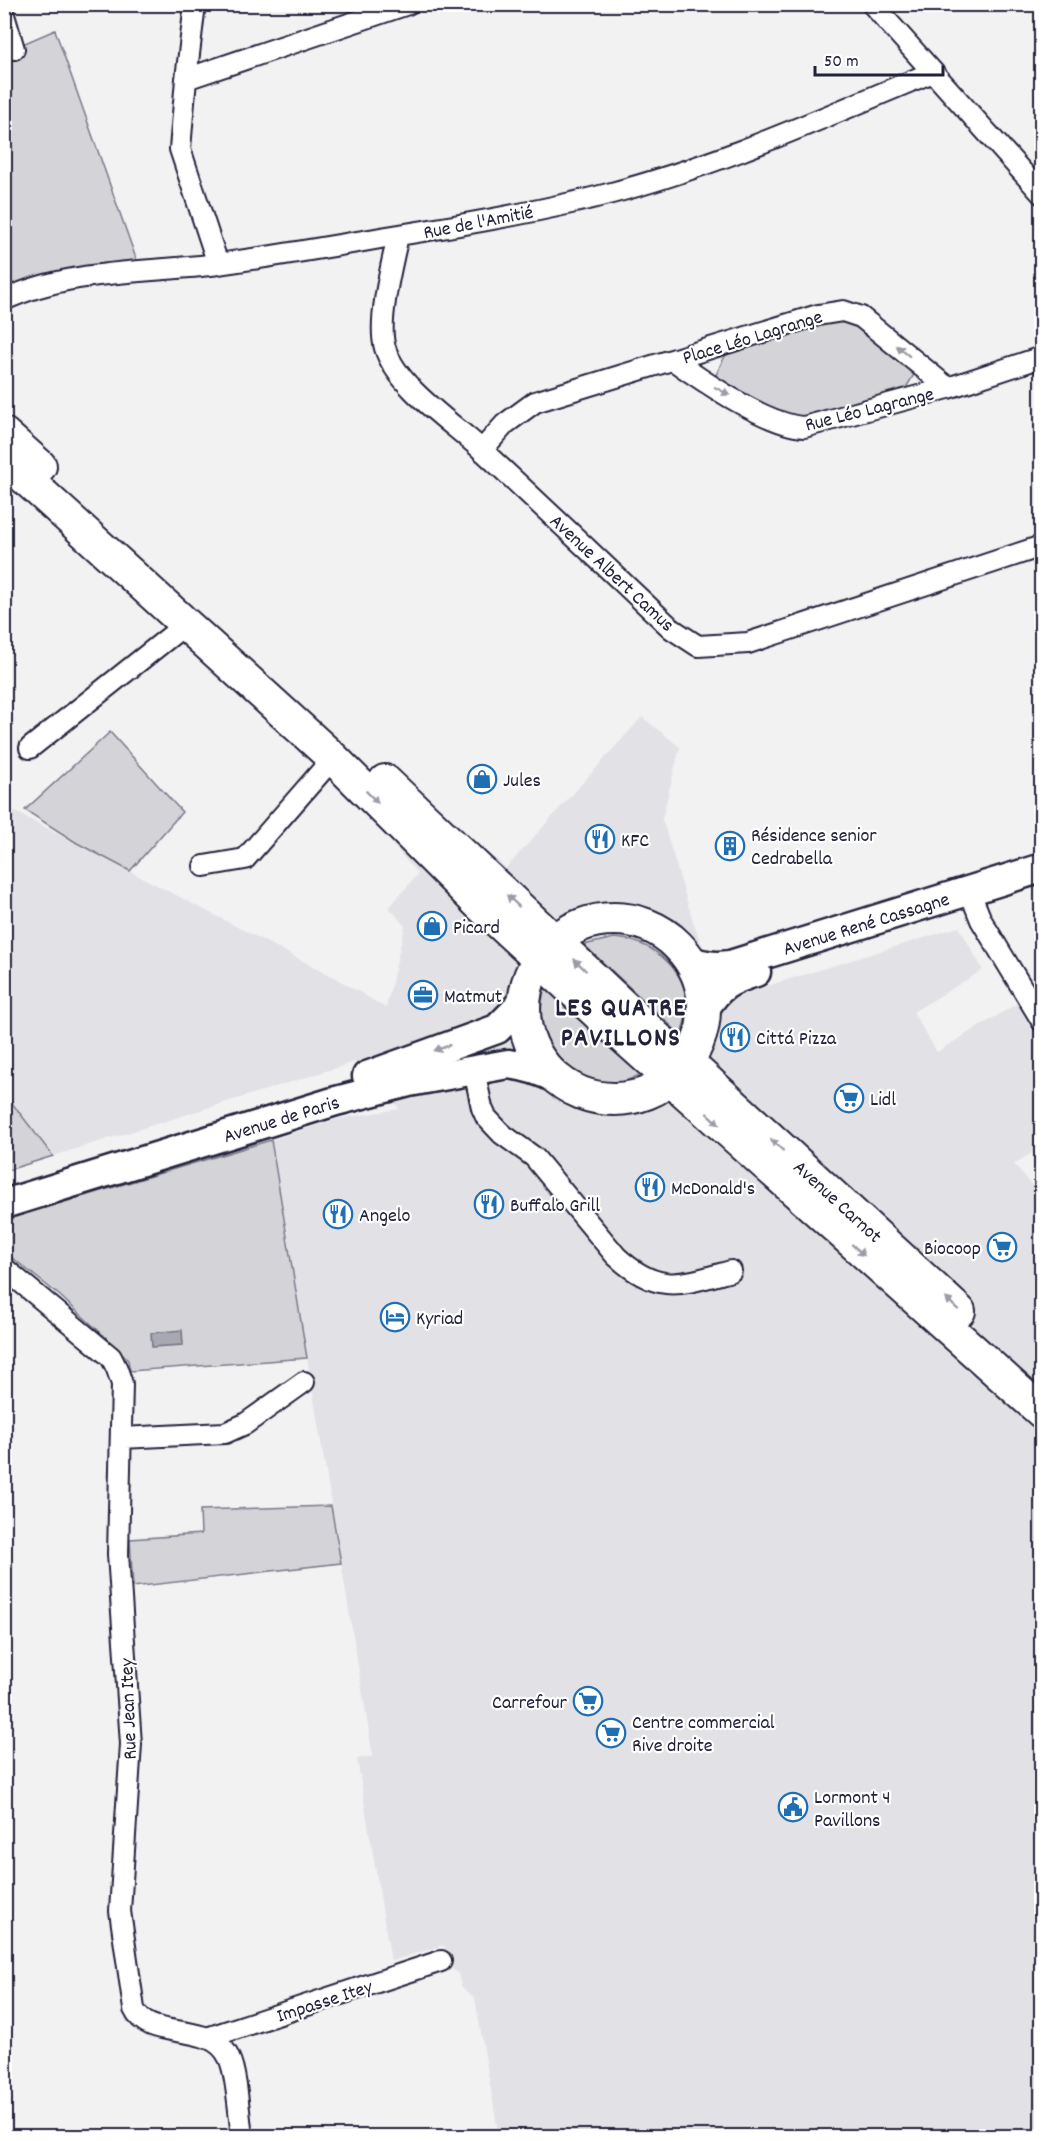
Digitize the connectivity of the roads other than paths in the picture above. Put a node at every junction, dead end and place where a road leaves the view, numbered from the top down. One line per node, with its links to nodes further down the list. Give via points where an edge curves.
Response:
1 (195, 4): 7 (street)
2 (408, 4): 7 (street)
3 (872, 4): 6 (street)
4 (4, 15): 5 (street)
5 (14, 49)
6 (933, 72): 8 (street); 9 (street, Rue de l'Amitié, via 726,157 608,194)
7 (186, 79): 10 (street, via 180,149)
8 (1041, 194)
9 (398, 236): 10 (street, Rue de l'Amitié); 16 (street, Avenue Albert Camus, via 383,324 384,346 404,381)
10 (218, 264): 11 (street, Rue de l'Amitié, via 90,277 49,284)
11 (4, 300)
12 (1041, 357): 14 (street, Rue Léo Lagrange)
13 (673, 360): 14 (street, Rue Léo Lagrange, one-way to 14, via 705,382 792,426 817,425); 14 (street, Place Léo Lagrange, one-way to 13, via 861,317 843,310); 16 (street, via 535,402 505,424)
14 (948, 388)
15 (4, 434): 26 (main road, one-way to 15, via 345,744)
16 (482, 450): 18 (street, Avenue Albert Camus, via 672,629 698,646 748,643)
17 (4, 459): 19 (main road)
18 (1041, 546)
19 (184, 621): 20 (street); 21 (main road)
20 (30, 748)
21 (333, 758): 22 (street, via 245,859); 26 (main road, one-way to 26, via 479,904)
22 (204, 866)
23 (1041, 868): 25 (main road, Avenue René Cassagne)
24 (1041, 881): 25 (main road, Avenue René Cassagne)
25 (971, 896): 27 (main road, Avenue René Cassagne, via 730,965 716,967); 29 (main road, Avenue René Cassagne, via 736,978 713,994); 30 (street, via 981,920)
26 (547, 950): 27 (main road, via 567,932 596,921 627,920 662,933); 28 (main road, via 531,977); 32 (main road, Avenue Carnot)
27 (689, 960): 29 (main road, via 702,992)
28 (526, 996): 33 (main road, via 525,1020 531,1043); 34 (main road, Avenue de Paris, one-way to 34, via 495,1030 352,1081)
29 (704, 1010): 32 (main road, via 700,1037)
30 (1041, 1020)
31 (474, 1070): 33 (main road, Avenue de Paris, via 523,1065); 35 (main road, Avenue de Paris, via 336,1101); 37 (street, via 482,1108 494,1127 534,1157 630,1269 650,1280 671,1284)
32 (678, 1071): 33 (main road, via 644,1094 615,1099 586,1094); 39 (main road, Avenue Carnot, one-way to 32); 40 (main road, Avenue Carnot, one-way to 40, via 897,1284)
33 (560, 1080)
34 (4, 1190)
35 (4, 1204)
36 (4, 1268): 41 (street, Rue Jean Itey, via 111,1357 122,1384)
37 (731, 1271)
38 (304, 1382): 41 (street, via 245,1424 225,1433)
39 (1041, 1387)
40 (1041, 1412)
41 (121, 1438): 43 (street, Rue Jean Itey, via 118,1554 131,1743 120,1911 123,1938 138,2019)
42 (441, 1961): 43 (street, Impasse Itey)
43 (207, 2038): 44 (street, Rue Jean Itey, via 229,2057)
44 (243, 2136)

